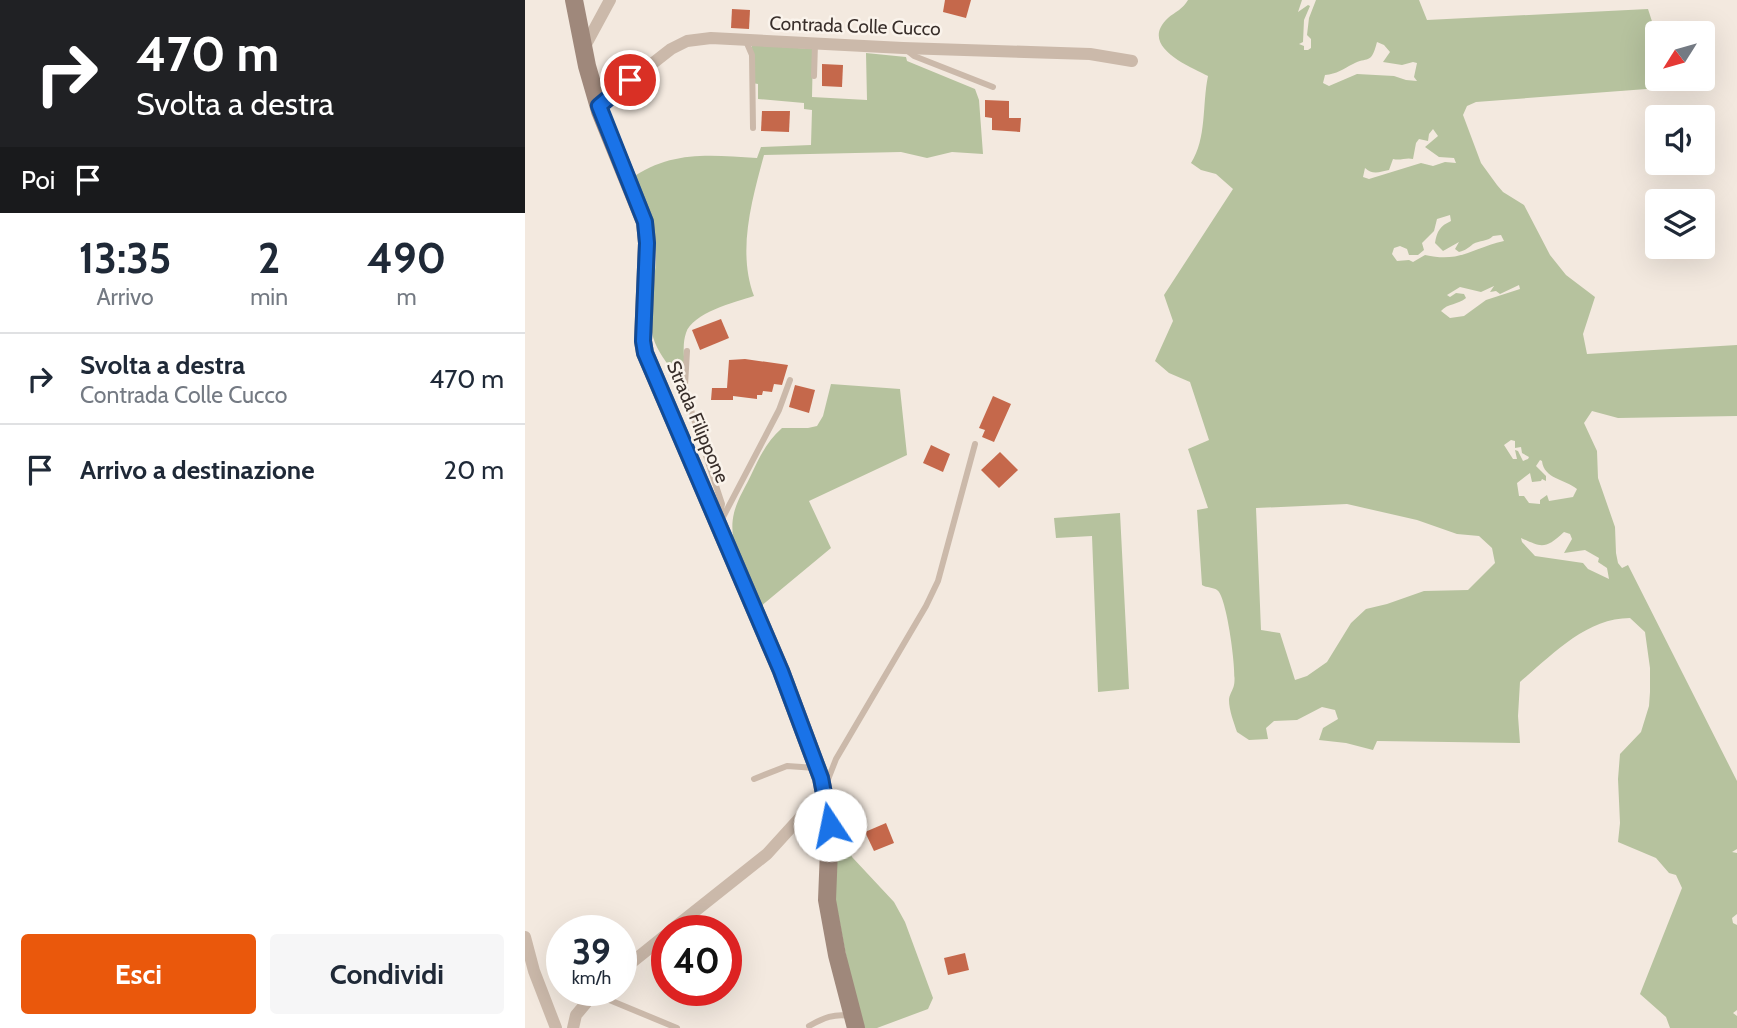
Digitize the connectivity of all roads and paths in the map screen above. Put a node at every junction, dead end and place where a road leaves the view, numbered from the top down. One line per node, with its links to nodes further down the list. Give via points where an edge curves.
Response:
1 (574, 0): 6 (street, Strada Filippone)
2 (610, 0): 6 (street)
3 (746, 41): 4 (street, Contrada Colle Cucco); 10 (street, Contrada Colle Cucco, via 687,41); 11 (lane, via 752,55)
4 (815, 44): 5 (street, Contrada Colle Cucco); 8 (lane)
5 (903, 48): 7 (street, Contrada Colle Cucco, via 1090,54); 9 (lane)
6 (584, 49): 10 (street, Strada Filippone)
7 (1132, 61)
8 (814, 76)
9 (993, 87)
10 (599, 106): 15 (street, Strada Filippone, via 645,222 645,353)
11 (754, 128)
12 (687, 351): 15 (lane, via 685,385 722,504)
13 (790, 380): 15 (lane)
14 (975, 444): 18 (lane, via 938,581 836,759)
15 (719, 523): 16 (street, Strada Filippone)
16 (817, 768): 17 (lane, via 787,766); 18 (street, Strada Filippone)
17 (754, 779)
18 (824, 795): 19 (street, via 767,854); 25 (street, Strada Filippone, via 830,825 827,900)
19 (690, 915)
20 (525, 937): 27 (street)
21 (651, 946): 22 (street)
22 (637, 958)
23 (584, 1006): 28 (street)
24 (624, 1006): 29 (lane)
25 (854, 1022): 26 (lane, via 841,1014)
26 (809, 1026)
27 (556, 1028)
28 (573, 1028)
29 (677, 1028)

